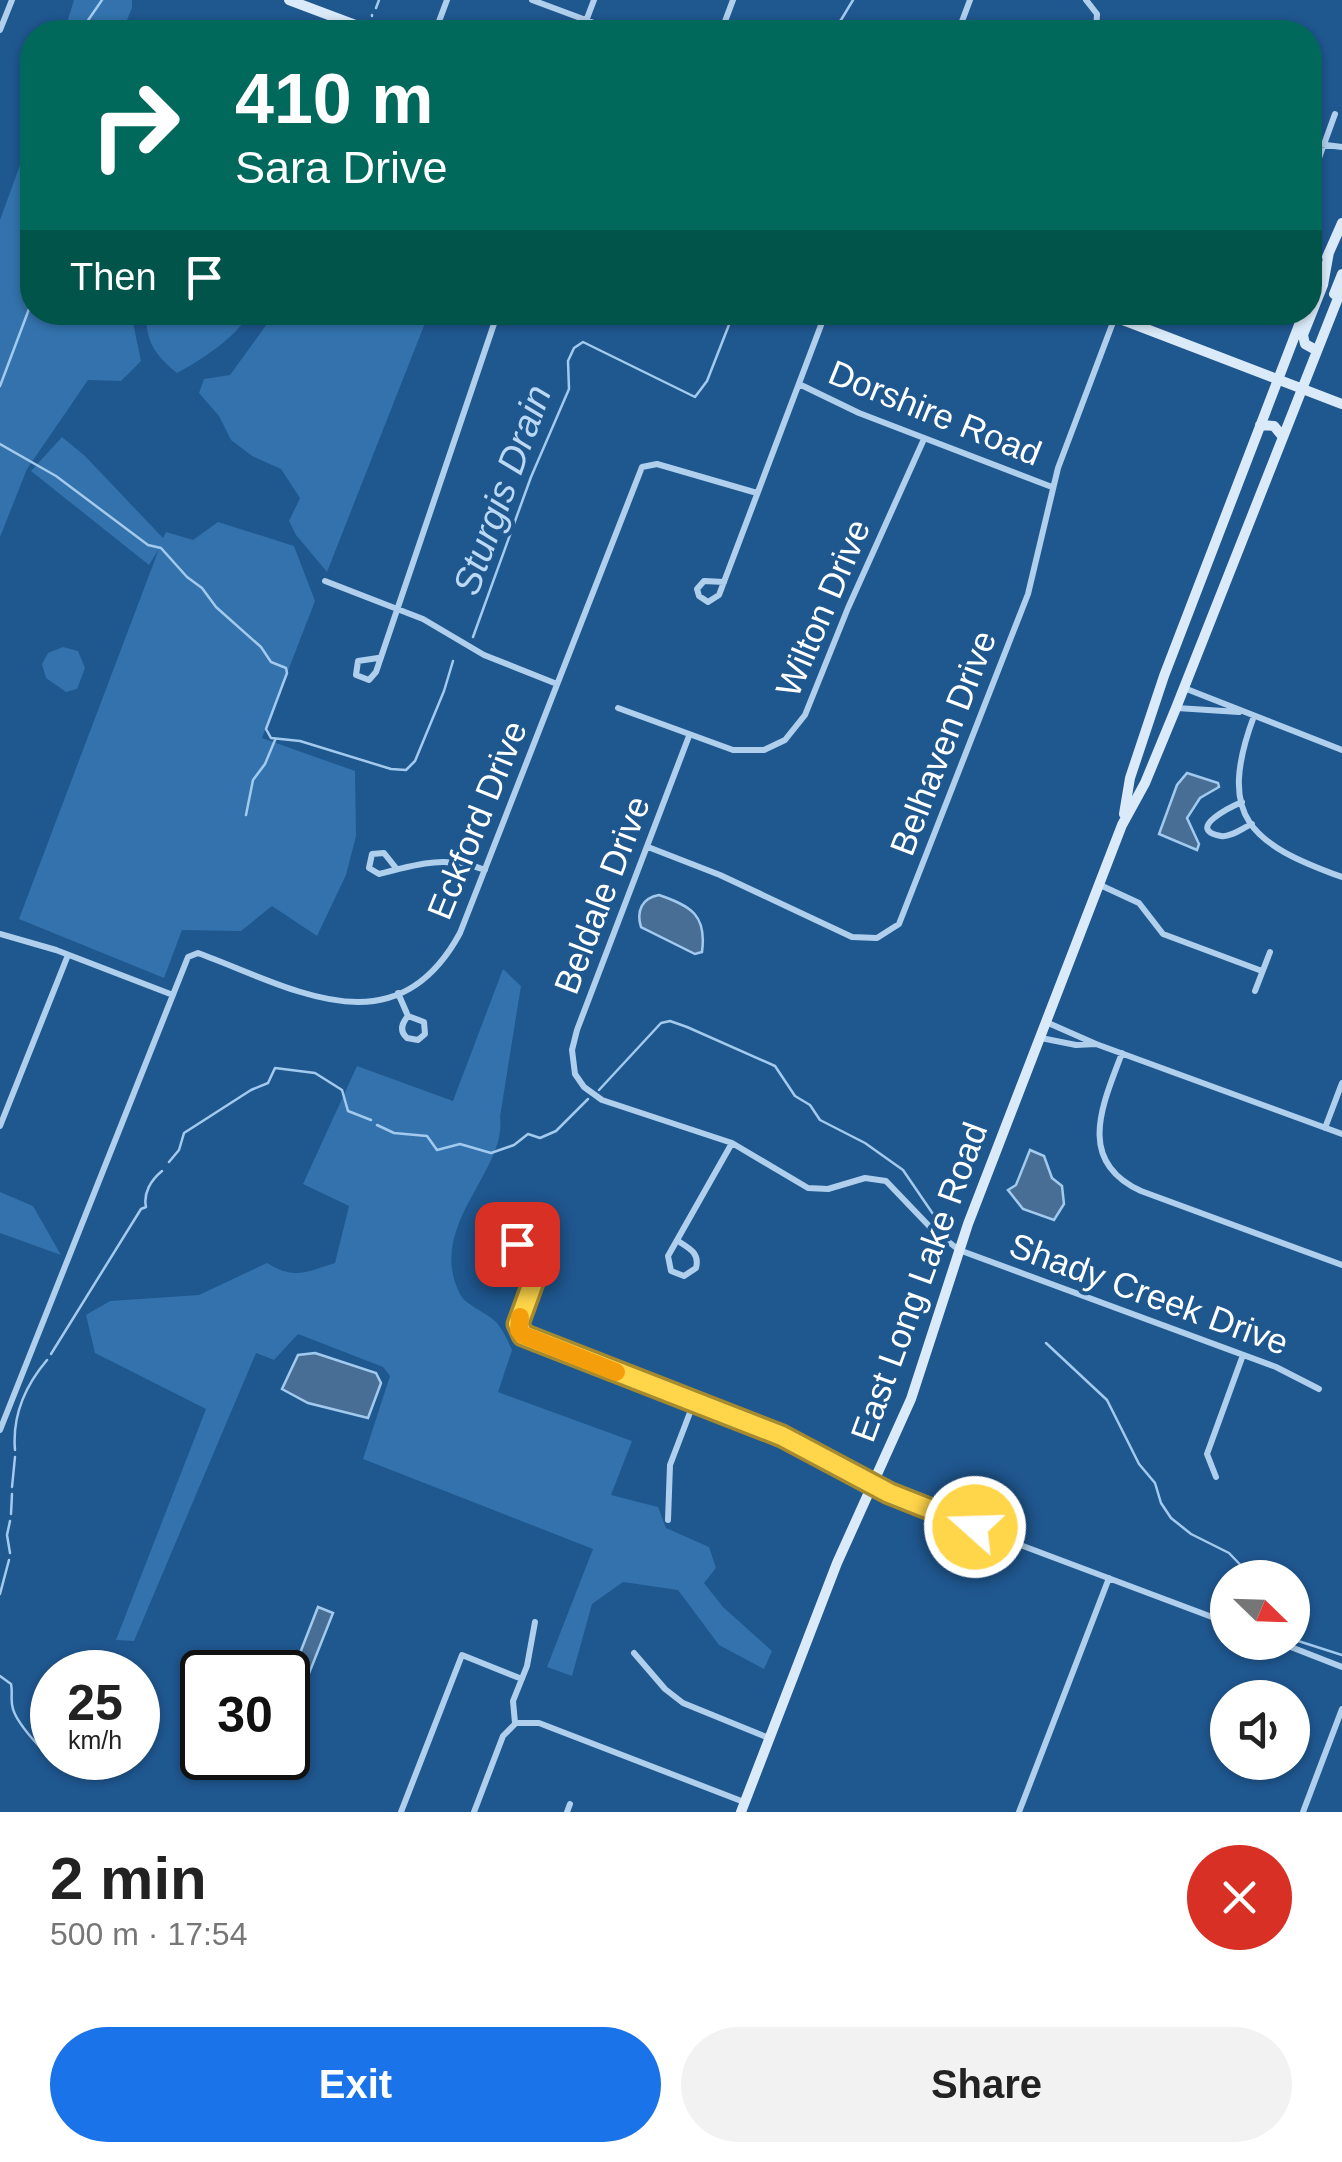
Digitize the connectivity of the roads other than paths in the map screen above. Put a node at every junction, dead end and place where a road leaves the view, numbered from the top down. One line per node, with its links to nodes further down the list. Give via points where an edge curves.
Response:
1 (12, 0): 8 (street)
2 (291, 0): 5 (main road)
3 (532, 0): 6 (street)
4 (1086, 0): 7 (street)
5 (343, 20)
6 (583, 20)
7 (1099, 20)
8 (0, 30)
9 (1334, 114): 11 (street)
10 (1322, 142): 11 (street)
11 (1325, 142): 12 (street); 13 (street)
12 (1342, 147)
13 (1322, 150)
14 (1342, 223): 15 (main road)
15 (1330, 252): 16 (main road); 18 (main road)
16 (1322, 271)
17 (1342, 274): 20 (main road)
18 (1322, 287)
19 (1342, 288): 20 (main road)
20 (1329, 319): 27 (main road, East Long Lake Road)
21 (493, 325): 40 (street)
22 (821, 325): 29 (street)
23 (1113, 325): 36 (street, Belhaven Drive)
24 (1134, 325): 28 (main road)
25 (1299, 325): 28 (main road, East Long Lake Road)
26 (1307, 325): 27 (main road, via 1305,344)
27 (1316, 350): 30 (main road, East Long Lake Road)
28 (1278, 380): 30 (main road); 32 (main road, East Long Lake Road)
29 (798, 384): 34 (street, Dorshire Road); 37 (street)
30 (1301, 388): 31 (main road); 33 (main road, East Long Lake Road)
31 (1342, 404)
32 (1260, 425): 33 (main road, via 1274,426); 35 (main road, East Long Lake Road)
33 (1283, 437): 41 (main road, East Long Lake Road)
34 (924, 439): 36 (street, Dorshire Road); 49 (street, Wilton Drive, via 793,732 756,752)
35 (1239, 480): 41 (main road, via 1238,499 1188,634); 43 (main road, East Long Lake Road)
36 (1052, 488): 55 (street, Belhaven Drive, via 1028,594 908,907 893,930 877,938 852,937)
37 (757, 493): 39 (street); 44 (street, Eckford Drive, via 657,464 642,467)
38 (325, 581): 40 (street)
39 (724, 582)
40 (398, 609): 42 (street); 44 (street)
41 (1201, 644): 45 (main road, East Long Lake Road)
42 (378, 658)
43 (1167, 670): 50 (main road, via 1170,681 1151,734); 54 (main road, East Long Lake Road, via 1130,778)
44 (557, 684): 57 (street, Eckford Drive)
45 (1184, 688): 47 (main road, East Long Lake Road); 48 (street)
46 (618, 708): 49 (street, Wilton Drive)
47 (1176, 708): 48 (street); 50 (main road, East Long Lake Road)
48 (1250, 715): 51 (street); 52 (street, via 1239,766)
49 (688, 736): 55 (street, Beldale Drive)
50 (1163, 740): 54 (main road, East Long Lake Road)
51 (1342, 750)
52 (1242, 802): 53 (street); 53 (street, via 1216,813 1212,829 1226,836)
53 (1252, 824): 58 (street, via 1281,853)
54 (1122, 825): 59 (main road, East Long Lake Road)
55 (648, 846): 72 (street, Beldale Drive, via 577,1030)
56 (396, 868): 57 (street, via 450,860)
57 (485, 870): 65 (street, Eckford Drive, via 448,954)
58 (1342, 877)
59 (1098, 885): 63 (street, via 1139,903 1163,934); 68 (main road, East Long Lake Road)
60 (0, 934): 62 (street)
61 (1270, 952): 63 (street)
62 (68, 955): 66 (street); 74 (street)
63 (1262, 972): 64 (street)
64 (1255, 991)
65 (398, 992): 66 (street, Eckford Drive, via 358,1002 323,1000 198,953 187,959); 67 (street)
66 (173, 995): 85 (street, Eckford Drive)
67 (408, 1016)
68 (1046, 1022): 69 (main road, East Long Lake Road); 70 (street)
69 (1040, 1038): 70 (street); 79 (main road, East Long Lake Road)
70 (1096, 1044): 71 (street)
71 (1122, 1053): 75 (street); 80 (street, via 1098,1129 1116,1174 1141,1191)
72 (575, 1074): 77 (street, Shady Creek Drive, via 602,1100)
73 (1342, 1083): 75 (street)
74 (0, 1126)
75 (1325, 1128): 76 (street)
76 (1342, 1134)
77 (732, 1143): 78 (street); 79 (street, Shady Creek Drive, via 808,1188 886,1181)
78 (678, 1241): 78 (street, via 667,1262 670,1271 684,1276 697,1259)
79 (959, 1250): 82 (street, Shady Creek Drive); 87 (main road, East Long Lake Road, via 911,1399)
80 (1342, 1266)
81 (538, 1269): 81 (street, via 545,1244 528,1234 516,1250); 84 (street, via 519,1330)
82 (1242, 1355): 83 (street, Shady Creek Drive); 86 (street, via 1207,1454)
83 (1319, 1390)
84 (694, 1402): 87 (street, via 782,1436); 88 (street, via 670,1465)
85 (0, 1430)
86 (1216, 1477)
87 (872, 1484): 89 (street); 98 (main road, East Long Lake Road)
88 (668, 1520)
89 (1109, 1578): 90 (street); 102 (street)
90 (1210, 1616)
91 (535, 1622): 95 (street)
92 (634, 1653): 98 (street, via 683,1703)
93 (1310, 1654): 94 (street)
94 (1342, 1667)
95 (522, 1679): 97 (street, via 512,1708); 100 (street, via 462,1655)
96 (1342, 1709): 103 (street)
97 (515, 1723): 99 (street, via 539,1723); 101 (street, via 503,1736)
98 (769, 1738): 99 (main road, East Long Lake Road)
99 (743, 1807)
100 (401, 1812)
101 (474, 1812)
102 (1019, 1812)
103 (1302, 1812)

